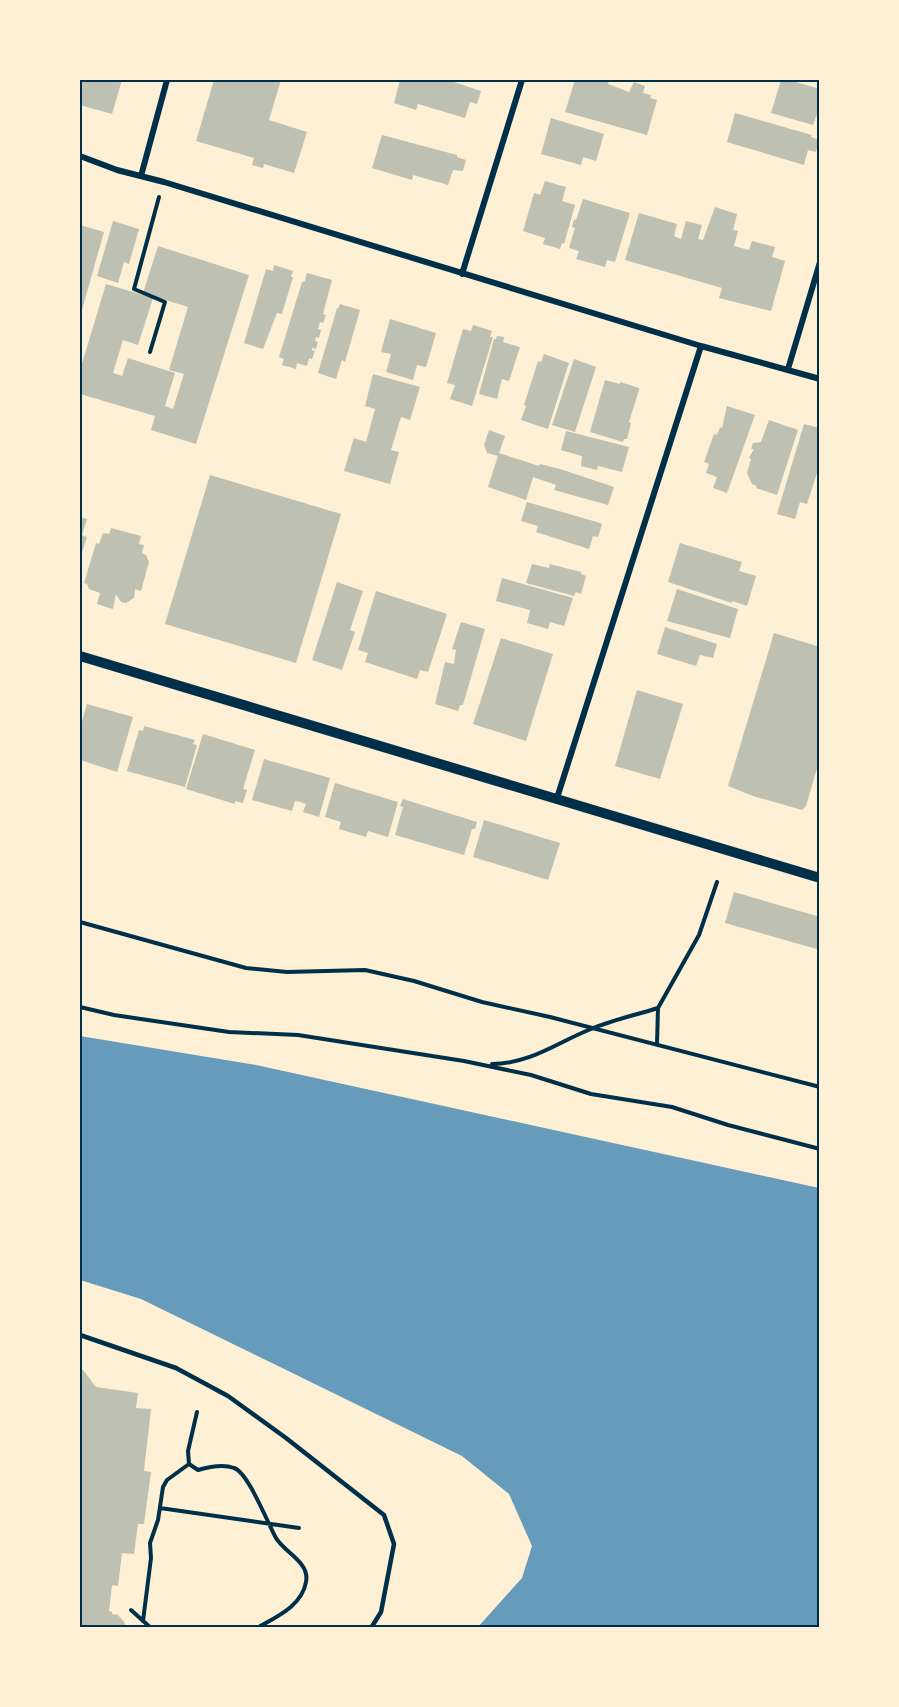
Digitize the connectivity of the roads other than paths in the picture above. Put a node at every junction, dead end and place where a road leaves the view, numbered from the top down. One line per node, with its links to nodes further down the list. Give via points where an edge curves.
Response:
1 (167, 80): 4 (street)
2 (522, 80): 6 (street)
3 (80, 156): 4 (street)
4 (141, 176): 6 (street)
5 (819, 262): 8 (street)
6 (462, 274): 7 (street)
7 (701, 346): 8 (street); 11 (street)
8 (788, 369): 9 (street)
9 (819, 379)
10 (80, 656): 11 (street)
11 (557, 798): 12 (street)
12 (819, 878)
13 (80, 1335): 14 (lane, via 176,1368 228,1396 384,1515 394,1544 381,1612)
14 (371, 1628)

